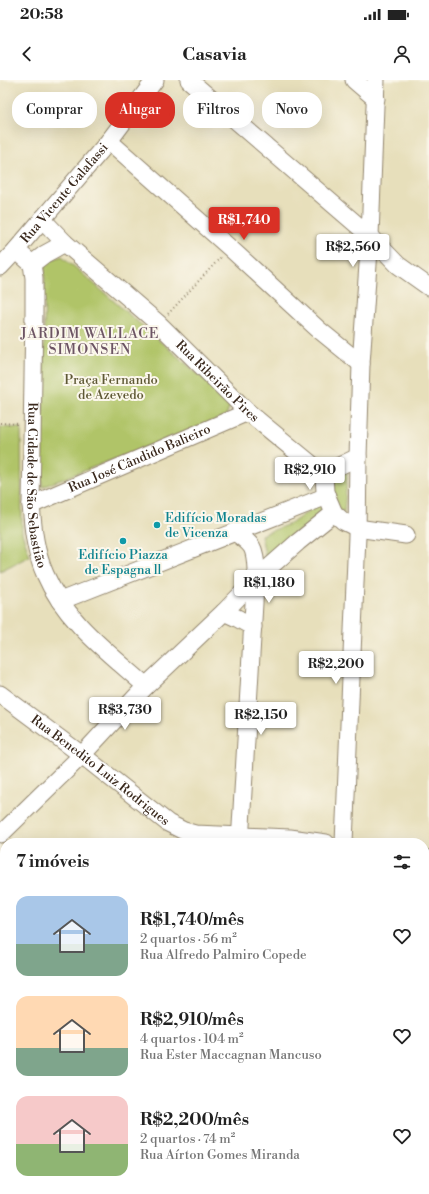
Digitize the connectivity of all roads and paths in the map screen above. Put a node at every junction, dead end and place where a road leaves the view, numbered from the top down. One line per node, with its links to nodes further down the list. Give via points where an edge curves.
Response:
1 (155, 80): 6 (street, Rua Vicente Galafassi)
2 (189, 80): 8 (street)
3 (354, 80): 5 (street)
4 (376, 80): 5 (street)
5 (376, 99): 8 (street)
6 (109, 141): 7 (street, Rua Vicente Galafassi); 10 (street)
7 (42, 219): 9 (street, Rua Ribeirão Pires); 11 (street, Rua Vicente Galafassi)
8 (370, 236): 14 (street, via 398,265); 16 (street)
9 (65, 243): 12 (street); 15 (street, Rua Ribeirão Pires)
10 (230, 248): 15 (path); 16 (street, via 318,329)
11 (16, 250): 12 (street); 13 (street, Rua Vicente Galafassi)
12 (32, 264): 19 (street, Rua Cidade de São Sebastião)
13 (0, 267)
14 (429, 287)
15 (159, 324): 17 (street, Rua Ribeirão Pires)
16 (361, 364): 20 (street)
17 (248, 412): 21 (street, Rua Ribeirão Pires, via 316,468); 23 (street, Rua José Cândido Balieiro)
18 (0, 423): 19 (path)
19 (32, 424): 23 (street, Rua Cidade de São Sebastião)
20 (358, 457): 21 (street); 25 (street)
21 (326, 473): 22 (street, via 324,486)
22 (327, 496): 24 (street); 26 (street)
23 (31, 505): 29 (street, Rua Cidade de São Sebastião, via 34,534 44,574)
24 (334, 513): 25 (street); 28 (street)
25 (357, 528): 27 (street); 38 (street)
26 (235, 532): 28 (street, via 253,548); 29 (street)
27 (406, 535)
28 (256, 579): 30 (street); 31 (street)
29 (60, 601): 32 (street, Rua Cidade de São Sebastião, via 86,633)
30 (224, 612): 31 (street); 32 (street)
31 (253, 627): 37 (street)
32 (146, 686): 34 (street)
33 (0, 694): 34 (street, Rua Benedito Luiz Rodrigues)
34 (82, 756): 35 (street); 36 (street, Rua Benedito Luiz Rodrigues, via 176,828 195,834)
35 (5, 837)
36 (225, 838)
37 (240, 838)
38 (344, 838)

